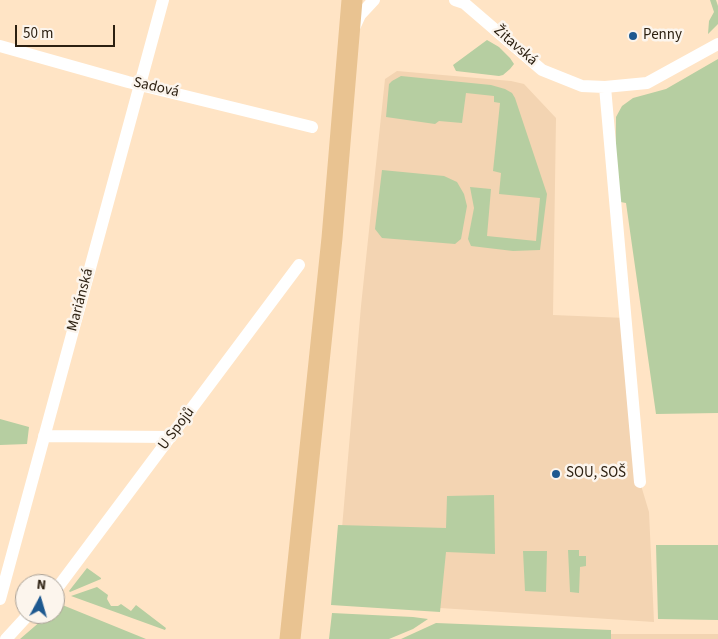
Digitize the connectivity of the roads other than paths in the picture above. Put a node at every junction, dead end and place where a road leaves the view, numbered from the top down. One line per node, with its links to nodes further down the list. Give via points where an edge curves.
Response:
1 (163, 0): 8 (street, Mariánská)
2 (352, 0): 5 (main road)
3 (374, 0): 5 (street, via 360,15)
4 (460, 1): 9 (street, Žitavská, via 542,70 582,86)
5 (349, 37): 19 (main road, via 332,238)
6 (718, 44): 9 (street, Žitavská, via 647,83)
7 (0, 46): 8 (street, Sadová)
8 (140, 84): 10 (street, Sadová); 12 (street, Mariánská)
9 (605, 87): 14 (street)
10 (312, 127)
11 (299, 265): 13 (street, U Spojů)
12 (44, 436): 13 (street); 16 (street, Mariánská)
13 (171, 437): 15 (street, U Spojů)
14 (640, 482)
15 (65, 578)
16 (0, 599)
17 (20, 624): 18 (street)
18 (6, 639)
19 (290, 639)

